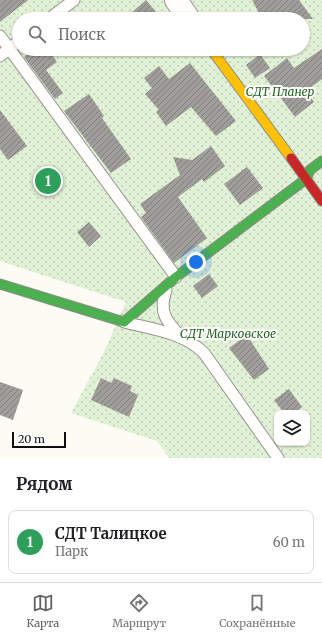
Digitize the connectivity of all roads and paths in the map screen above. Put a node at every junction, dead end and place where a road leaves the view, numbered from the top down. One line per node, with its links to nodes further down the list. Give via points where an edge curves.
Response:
1 (74, 0): 3 (lane)
2 (176, 0): 4 (street)
3 (58, 12)
4 (184, 12)
5 (0, 36): 7 (lane)
6 (12, 46): 7 (lane)
7 (9, 48): 8 (lane); 9 (lane)
8 (12, 52)
9 (0, 56)
10 (15, 56): 15 (lane)
11 (216, 56): 13 (street)
12 (322, 161): 13 (street, via 310,170)
13 (306, 179): 14 (street); 15 (street)
14 (322, 201)
15 (176, 277): 17 (street)
16 (0, 284): 18 (street)
17 (168, 285): 18 (street); 19 (lane, via 163,300 163,312)
18 (124, 322): 19 (lane)
19 (183, 338): 20 (lane, via 195,344 204,353)
20 (278, 458)

